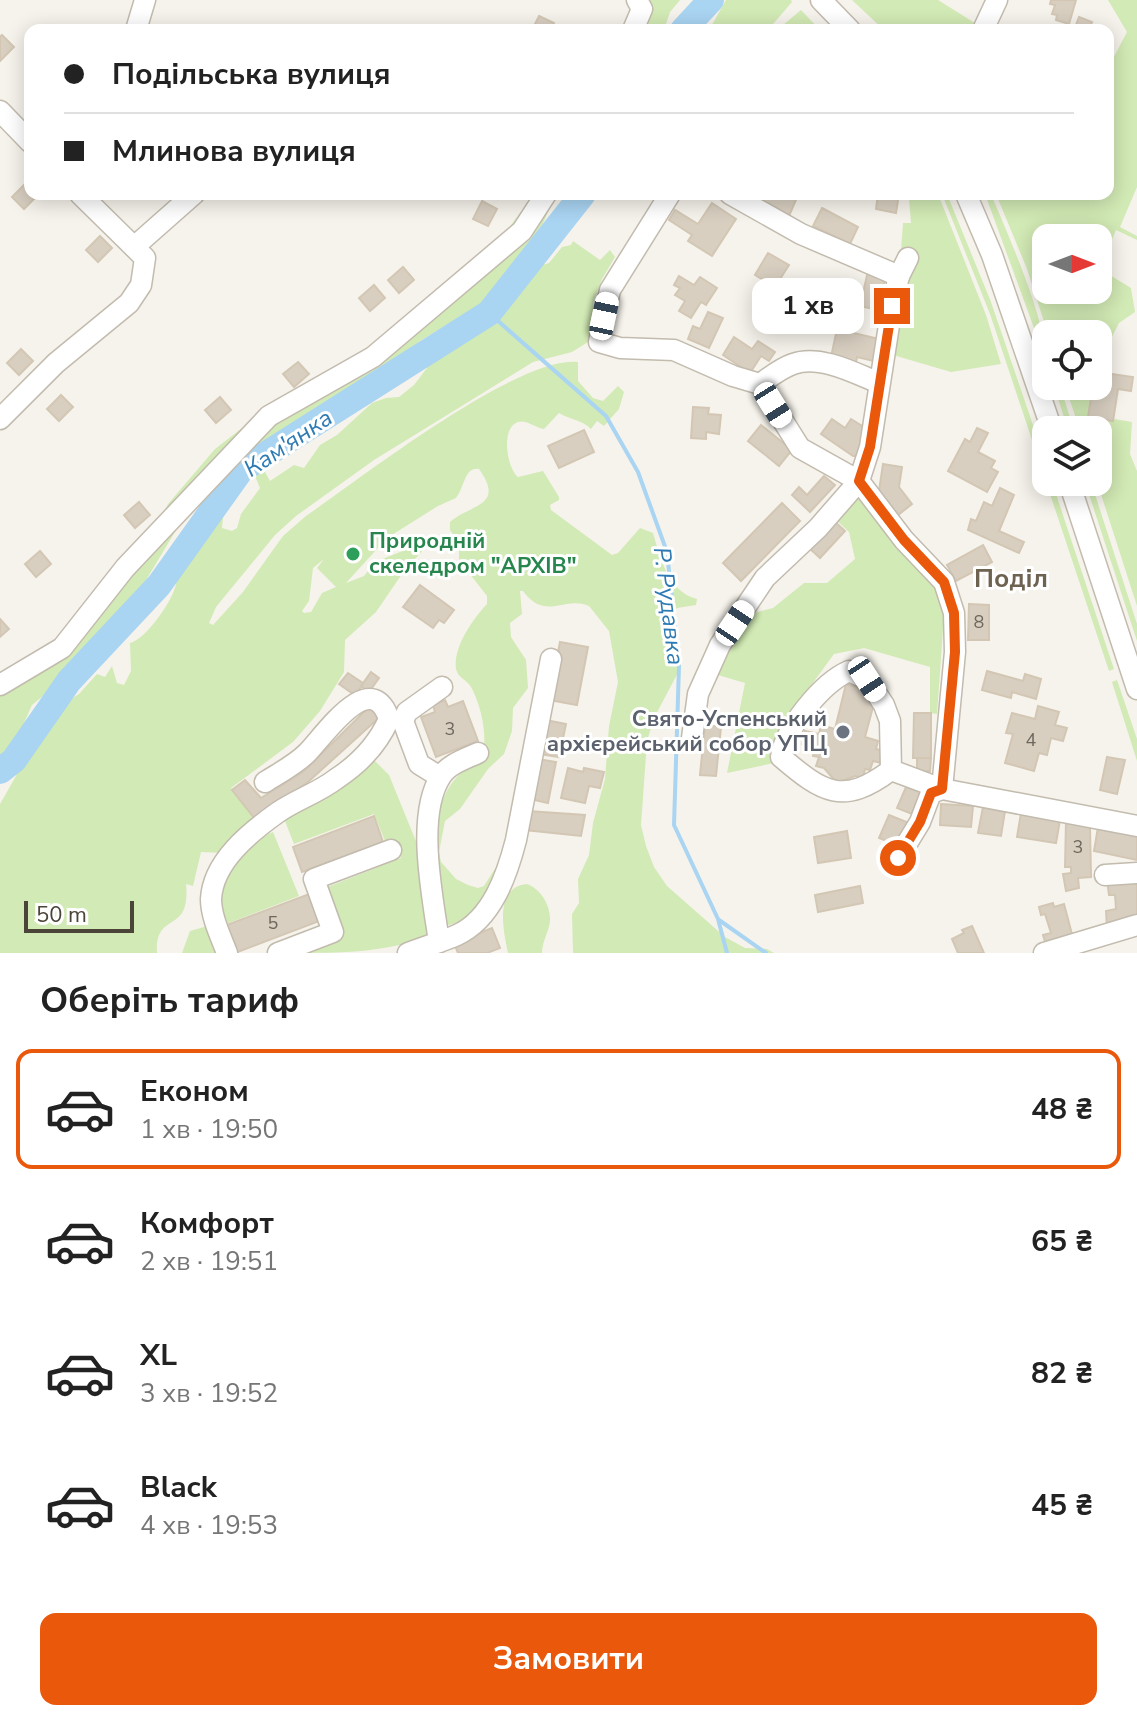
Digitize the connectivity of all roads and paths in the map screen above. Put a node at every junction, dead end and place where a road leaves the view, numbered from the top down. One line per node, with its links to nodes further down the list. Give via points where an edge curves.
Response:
1 (145, 0): 5 (street)
2 (637, 0): 6 (street, via 642,9)
3 (821, 0): 7 (street)
4 (997, 0): 8 (street)
5 (138, 24)
6 (636, 24)
7 (844, 24)
8 (986, 24)
9 (0, 111): 10 (street)
10 (24, 136)
11 (88, 200): 17 (street)
12 (187, 200): 17 (street)
13 (542, 200): 25 (street, via 522,231 373,357 269,416 125,568 62,648)
14 (666, 200): 19 (street, via 610,290 599,342 674,350)
15 (741, 200): 18 (street, via 801,234 903,267)
16 (969, 200): 20 (street)
17 (134, 247): 21 (street, via 145,258 141,285 129,303 56,363)
18 (879, 383): 19 (street, via 813,362 794,363); 22 (street)
19 (760, 384): 22 (street, via 800,448)
20 (1047, 416)
21 (0, 419)
22 (859, 481): 28 (street, via 765,578 720,645 698,694); 33 (street, via 944,582 954,613)
23 (1074, 496): 27 (street)
24 (551, 659): 40 (street, via 509,868 479,918)
25 (0, 685)
26 (442, 687): 31 (street, via 407,712 403,721 419,764)
27 (1137, 689)
28 (692, 738)
29 (478, 753): 31 (street)
30 (891, 770): 30 (street, via 890,721 884,705 867,679 849,671 827,684 783,741 781,757 828,790 848,792); 33 (street)
31 (440, 777): 40 (street, via 427,845)
32 (265, 782): 41 (street, via 304,756 352,703 379,702 386,710 389,719 383,733 353,767 278,812 231,853 219,871 211,903)
33 (942, 789): 34 (street); 36 (street, via 931,793)
34 (1137, 826)
35 (391, 850): 42 (street, via 314,879 333,932)
36 (898, 858)
37 (1137, 873): 38 (street)
38 (1105, 875)
39 (1137, 925): 44 (street)
40 (439, 942): 43 (street)
41 (227, 953)
42 (278, 953)
43 (408, 953)
44 (1044, 953)

